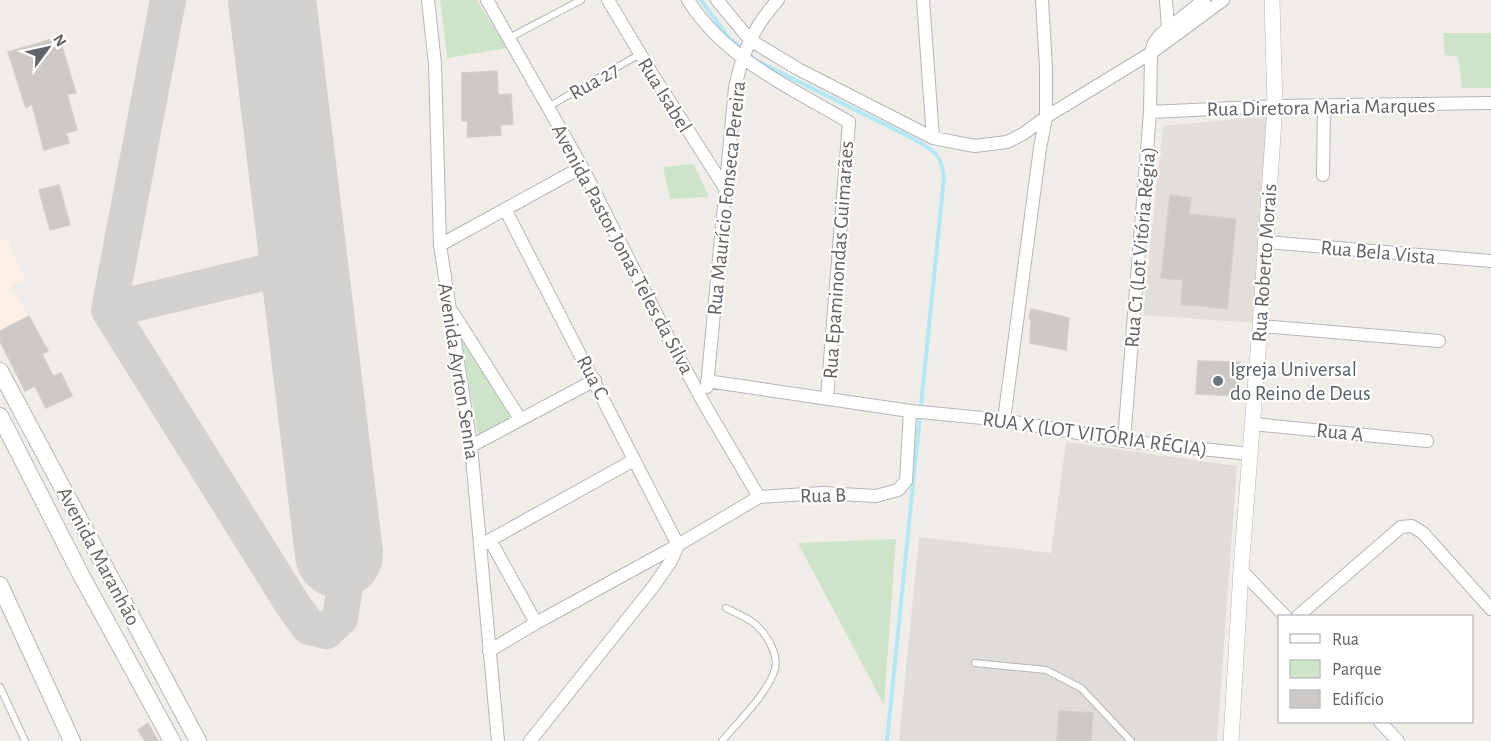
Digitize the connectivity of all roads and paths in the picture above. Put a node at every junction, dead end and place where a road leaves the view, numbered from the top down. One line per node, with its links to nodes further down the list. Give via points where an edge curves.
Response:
1 (428, 0): 32 (street, Avenida Ayrton Senna, via 435,63)
2 (487, 0): 15 (street, Avenida Pastor Jonas Teles da Silva)
3 (581, 0): 15 (lane)
4 (608, 0): 18 (street, Rua Isabel)
5 (688, 0): 19 (street)
6 (717, 0): 16 (street)
7 (778, 0): 16 (street, Rua Maurício Fonseca Pereira)
8 (923, 0): 26 (street)
9 (1042, 0): 25 (street)
10 (1166, 0): 14 (street)
11 (1204, 0): 14 (street)
12 (1223, 0): 17 (street)
13 (1272, 0): 21 (street, Rua Roberto Morais)
14 (1168, 28): 17 (street, via 1154,43)
15 (508, 38): 23 (street, Avenida Pastor Jonas Teles da Silva)
16 (750, 40): 19 (street, Rua Maurício Fonseca Pereira); 26 (street, via 834,89)
17 (1151, 53): 24 (street, Rua C1 (Lot Vitória Régia)); 25 (street)
18 (640, 54): 23 (lane, Rua 27); 29 (street, Rua Isabel)
19 (741, 58): 29 (street, Rua Maurício Fonseca Pereira); 40 (street, Rua Epaminondas Guimarães, via 849,122)
20 (1491, 103): 22 (street, Rua Diretora Maria Marques)
21 (1275, 106): 22 (street, Rua Diretora Maria Marques); 24 (street, Rua Diretora Maria Marques); 31 (street, Rua Roberto Morais)
22 (1324, 106): 28 (street)
23 (548, 107): 27 (street, Avenida Pastor Jonas Teles da Silva)
24 (1150, 112): 47 (street, Rua C1 (Lot Vitória Régia))
25 (1046, 117): 26 (street, via 1007,142 992,145); 45 (street)
26 (933, 138)
27 (582, 167): 30 (street); 41 (street, Avenida Pastor Jonas Teles da Silva)
28 (1323, 175)
29 (725, 188): 39 (street, Rua Maurício Fonseca Pereira)
30 (506, 209): 32 (street); 38 (street, Rua C)
31 (1266, 242): 33 (street, Rua Bela Vista); 35 (street, Rua Roberto Morais)
32 (440, 245): 34 (street, Avenida Ayrton Senna)
33 (1491, 261)
34 (451, 309): 44 (street); 49 (street, Avenida Ayrton Senna)
35 (1260, 326): 36 (street); 46 (street, Rua Roberto Morais)
36 (1438, 341)
37 (0, 371): 57 (main road, Avenida Maranhão)
38 (595, 380): 44 (street); 51 (street, Rua C)
39 (707, 381): 40 (street, RUA X (LOT VITÓRIA RÉGIA)); 41 (street, Rua Maurício Fonseca Pereira)
40 (827, 398): 42 (street, RUA X (LOT VITÓRIA RÉGIA))
41 (706, 407): 52 (street, Avenida Pastor Jonas Teles da Silva)
42 (910, 411): 45 (street, RUA X (LOT VITÓRIA RÉGIA)); 52 (street, Rua B, via 906,481 897,490 876,496 823,493)
43 (0, 416): 58 (main road, Avenida Maranhão)
44 (520, 419): 49 (street)
45 (1004, 420): 47 (street, RUA X (LOT VITÓRIA RÉGIA))
46 (1253, 424): 48 (street, Rua A); 50 (street, Rua Roberto Morais)
47 (1124, 441): 50 (street, RUA X (LOT VITÓRIA RÉGIA))
48 (1427, 441)
49 (471, 446): 53 (street, Avenida Ayrton Senna)
50 (1250, 454): 55 (street, Rua Roberto Morais)
51 (634, 460): 53 (street); 54 (street, Rua C)
52 (759, 497): 54 (street, Rua B)
53 (486, 543): 63 (street); 64 (street, Avenida Ayrton Senna)
54 (678, 545): 63 (street, Rua B); 73 (street, via 652,587)
55 (1241, 570): 61 (street); 76 (street, Rua Roberto Morais)
56 (0, 585): 69 (main road)
57 (119, 594): 58 (main road); 71 (main road, Avenida Maranhão)
58 (98, 606): 70 (main road, Avenida Maranhão)
59 (726, 608): 74 (lane, via 759,628 772,648 775,669 762,692)
60 (1491, 609): 62 (street, via 1423,533 1412,526 1401,527)
61 (1284, 615)
62 (1299, 615)
63 (536, 623): 64 (street, Rua B)
64 (489, 651): 72 (street, Avenida Ayrton Senna)
65 (975, 663): 75 (lane, via 1046,670 1082,688)
66 (0, 687): 68 (lane)
67 (1381, 723): 77 (street)
68 (25, 741)
69 (72, 741)
70 (172, 741)
71 (198, 741)
72 (498, 741)
73 (530, 741)
74 (722, 741)
75 (1131, 741)
76 (1231, 741)
77 (1398, 741)

